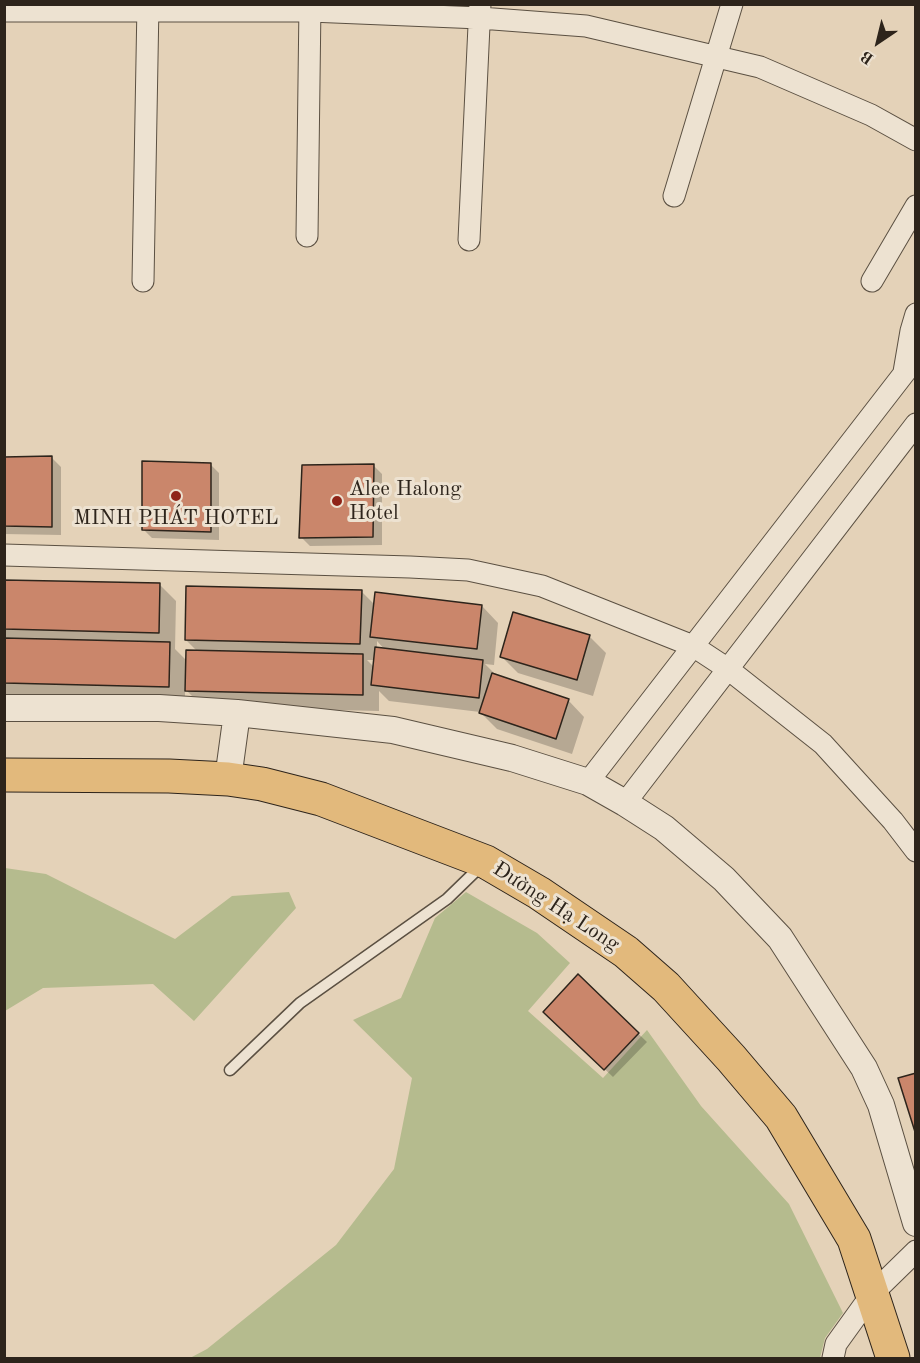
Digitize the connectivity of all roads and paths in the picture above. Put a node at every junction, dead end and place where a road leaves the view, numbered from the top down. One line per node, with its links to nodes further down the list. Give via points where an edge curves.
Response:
1 (732, 4): 6 (street)
2 (148, 8): 3 (street); 4 (street); 12 (street)
3 (310, 8): 5 (street); 10 (street)
4 (4, 11)
5 (480, 11): 6 (street, via 586,26); 11 (street)
6 (716, 55): 7 (street, via 760,67 871,115); 8 (street)
7 (915, 140)
8 (674, 196)
9 (915, 206): 13 (street)
10 (307, 236)
11 (469, 240)
12 (143, 280)
13 (873, 281)
14 (915, 314): 15 (street, via 910,331)
15 (910, 366): 18 (street)
16 (915, 424): 19 (street)
17 (4, 555): 18 (street, via 468,570 542,586)
18 (693, 646): 19 (street); 24 (street)
19 (729, 669): 25 (street); 26 (street, via 823,744)
20 (4, 708): 21 (street, via 159,708)
21 (237, 713): 23 (street); 24 (street, via 393,730 512,758)
22 (4, 775): 23 (main road, Đường Hạ Long)
23 (228, 779): 27 (main road, Đường Hạ Long, via 321,799)
24 (588, 782): 25 (street)
25 (625, 803): 29 (street, via 664,828 716,871 780,938 864,1068 881,1105)
26 (915, 851)
27 (486, 862): 28 (lane, via 447,899 300,1003); 31 (main road, Đường Hạ Long, via 626,952 666,987 731,1058 782,1117 819,1177 854,1239)
28 (230, 1070)
29 (915, 1223)
30 (915, 1251): 31 (street)
31 (872, 1294): 32 (street, via 836,1344); 33 (main road, Đường Hạ Long)
32 (833, 1359)
33 (893, 1359)

